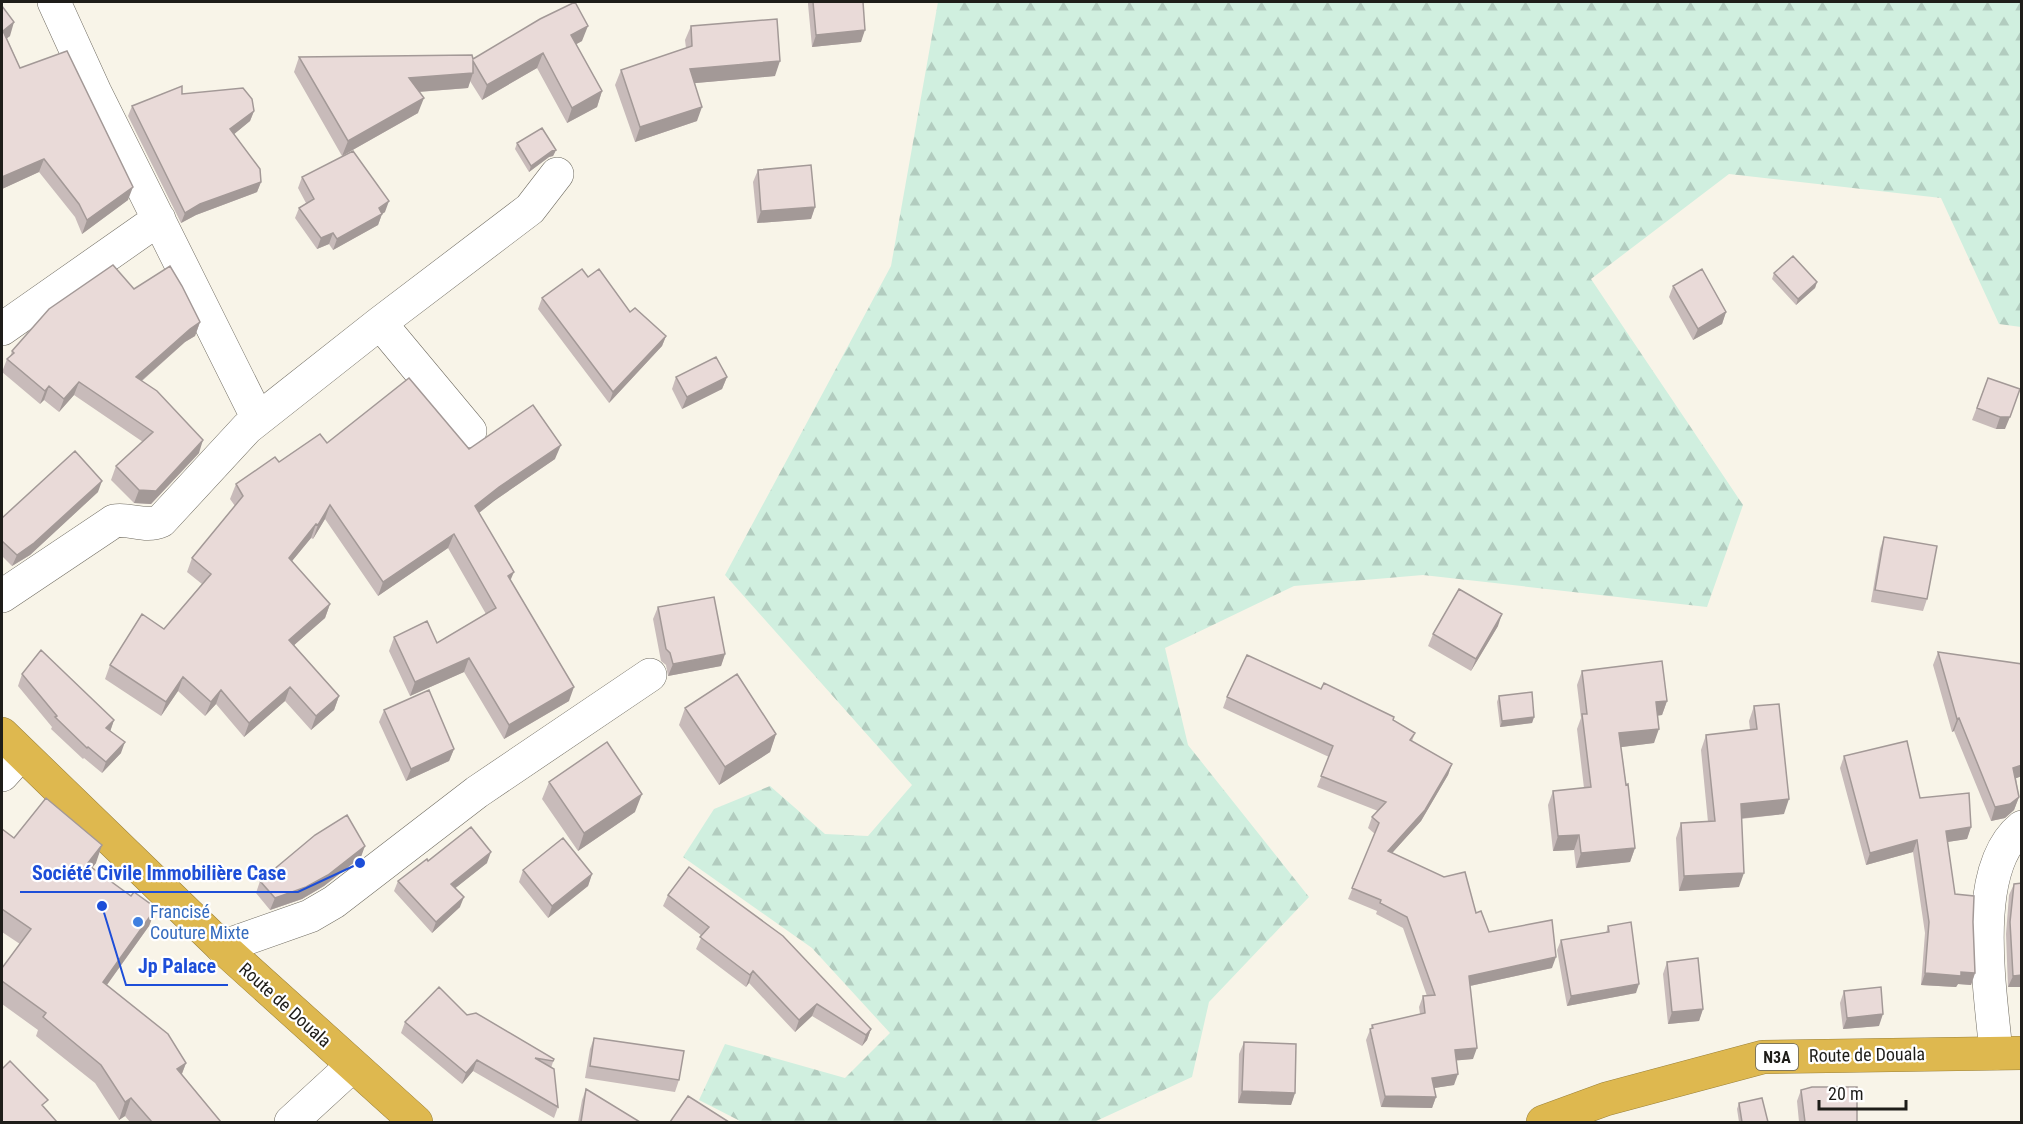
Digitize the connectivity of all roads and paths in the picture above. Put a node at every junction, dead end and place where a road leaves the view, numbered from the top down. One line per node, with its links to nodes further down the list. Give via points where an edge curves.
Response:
1 (54, 2): 3 (street)
2 (557, 174): 4 (street, via 530,209)
3 (159, 219): 5 (street); 6 (street)
4 (380, 323): 6 (street); 7 (street)
5 (2, 329)
6 (258, 419): 8 (street, via 161,521 149,524 114,520)
7 (470, 431)
8 (2, 596)
9 (650, 675): 12 (street, via 477,792 334,902 310,916)
10 (8, 754): 12 (highway, Route de Douala)
11 (2022, 827): 13 (street, via 2000,854 1992,878 1987,934)
12 (222, 947): 14 (highway, Route de Douala)
13 (2008, 1053): 17 (highway, Route de Douala / N3A, via 1763,1057 1606,1099)
14 (352, 1066): 15 (street); 16 (highway, Route de Douala)
15 (291, 1122)
16 (416, 1122)
17 (1543, 1122)

